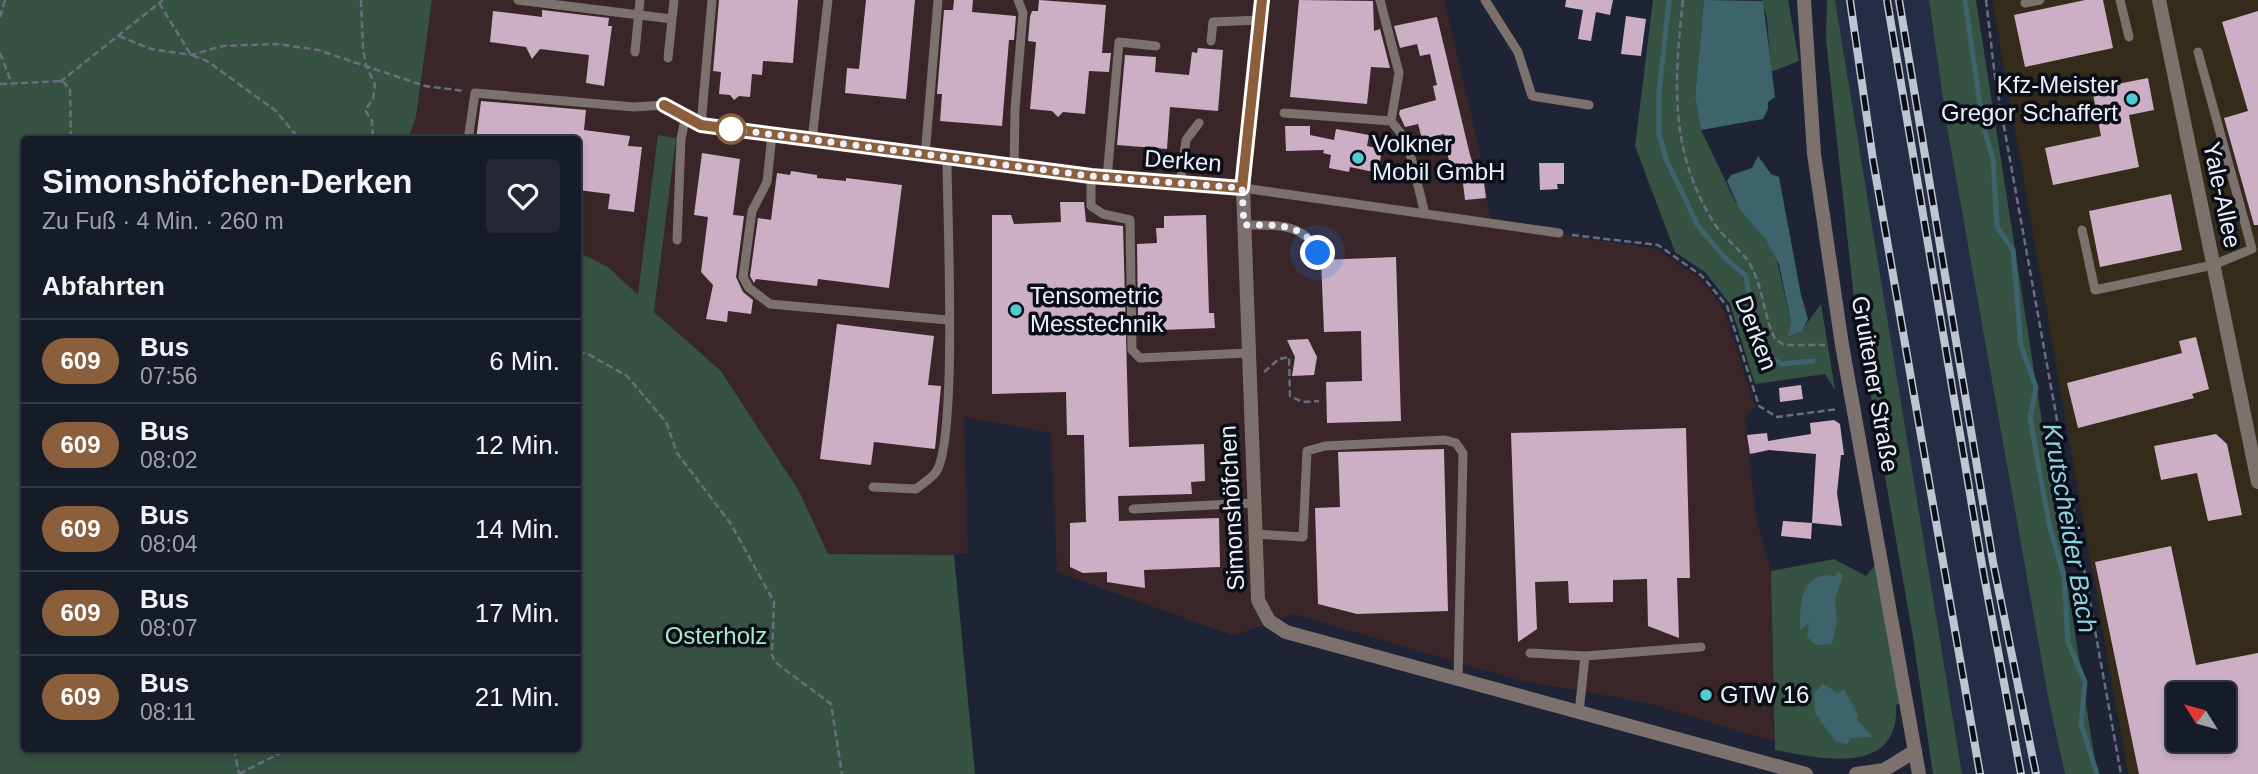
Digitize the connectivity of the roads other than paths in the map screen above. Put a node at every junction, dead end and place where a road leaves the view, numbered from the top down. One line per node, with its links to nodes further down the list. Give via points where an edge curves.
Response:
1 (518, 0): 17 (lane)
2 (640, 0): 17 (lane)
3 (674, 0): 18 (lane)
4 (712, 0): 32 (lane)
5 (828, 0): 35 (lane)
6 (938, 0): 36 (lane)
7 (1018, 0): 38 (lane, via 1023,13)
8 (1256, 0): 9 (lane)
9 (1262, 0): 19 (street, Simonshöfchen)
10 (1380, 0): 30 (lane, via 1399,73)
11 (1485, 0): 26 (lane, via 1518,51 1532,96)
12 (1804, 0): 63 (street, Gruitener Straße, via 1814,154 1842,345)
13 (2040, 0): 16 (lane)
14 (2120, 0): 20 (lane)
15 (2159, 0): 50 (street, Yale-Allee)
16 (2025, 3)
17 (638, 15): 18 (lane); 23 (lane)
18 (672, 19): 25 (lane)
19 (1260, 20): 21 (lane, via 1213,22); 42 (street, Simonshöfchen)
20 (2129, 37)
21 (1211, 41)
22 (1156, 46): 40 (lane, via 1119,42)
23 (635, 52)
24 (2198, 52): 48 (lane)
25 (668, 58)
26 (1589, 104)
27 (664, 105): 29 (street, Derken); 34 (lane, via 634,107 475,93)
28 (1284, 113): 30 (lane)
29 (685, 119): 32 (street, Derken); 47 (lane)
30 (1391, 121): 43 (lane, via 1407,141)
31 (1199, 123): 41 (lane, via 1186,140)
32 (701, 125): 33 (street, Derken)
33 (772, 135): 35 (street, Derken); 51 (lane, via 767,182 752,211 743,277 749,288 770,303)
34 (469, 136)
35 (812, 140): 36 (street, Derken)
36 (925, 156): 37 (street, Derken)
37 (947, 159): 38 (street, Derken); 51 (lane)
38 (1014, 166): 39 (street, Derken)
39 (1091, 176): 40 (street, Derken); 52 (lane, via 1091,206 1097,212 1130,220 1135,355)
40 (1107, 178): 41 (street, Derken)
41 (1180, 184): 42 (street, Derken)
42 (1242, 188): 43 (lane, Derken); 44 (street, Simonshöfchen)
43 (1425, 214): 46 (lane, Derken)
44 (1244, 225): 49 (lane, via 1296,228 1313,239); 52 (street, Simonshöfchen)
45 (2082, 230): 50 (lane, via 2095,290)
46 (1559, 233)
47 (677, 240)
48 (2255, 248): 50 (lane)
49 (1318, 253)
50 (2213, 265): 53 (street, Yale-Allee)
51 (948, 320): 54 (lane, via 945,444 936,472 916,489)
52 (1248, 353): 55 (street, Simonshöfchen)
53 (2258, 482)
54 (873, 487)
55 (1253, 503): 56 (lane); 57 (street, Simonshöfchen)
56 (1133, 509)
57 (1255, 534): 61 (street, Simonshöfchen, via 1258,600 1269,621 1286,632); 61 (lane, via 1303,537 1307,452 1325,446 1457,443 1463,453)
58 (1701, 647): 60 (lane)
59 (1530, 653): 60 (lane)
60 (1585, 656): 62 (lane)
61 (1458, 680): 62 (street, Simonshöfchen)
62 (1579, 713): 64 (street, Simonshöfchen)
63 (1915, 751): 65 (street, via 1884,770); 66 (street, Gruitener Straße)
64 (1806, 774)
65 (1856, 774)
66 (1919, 774)

